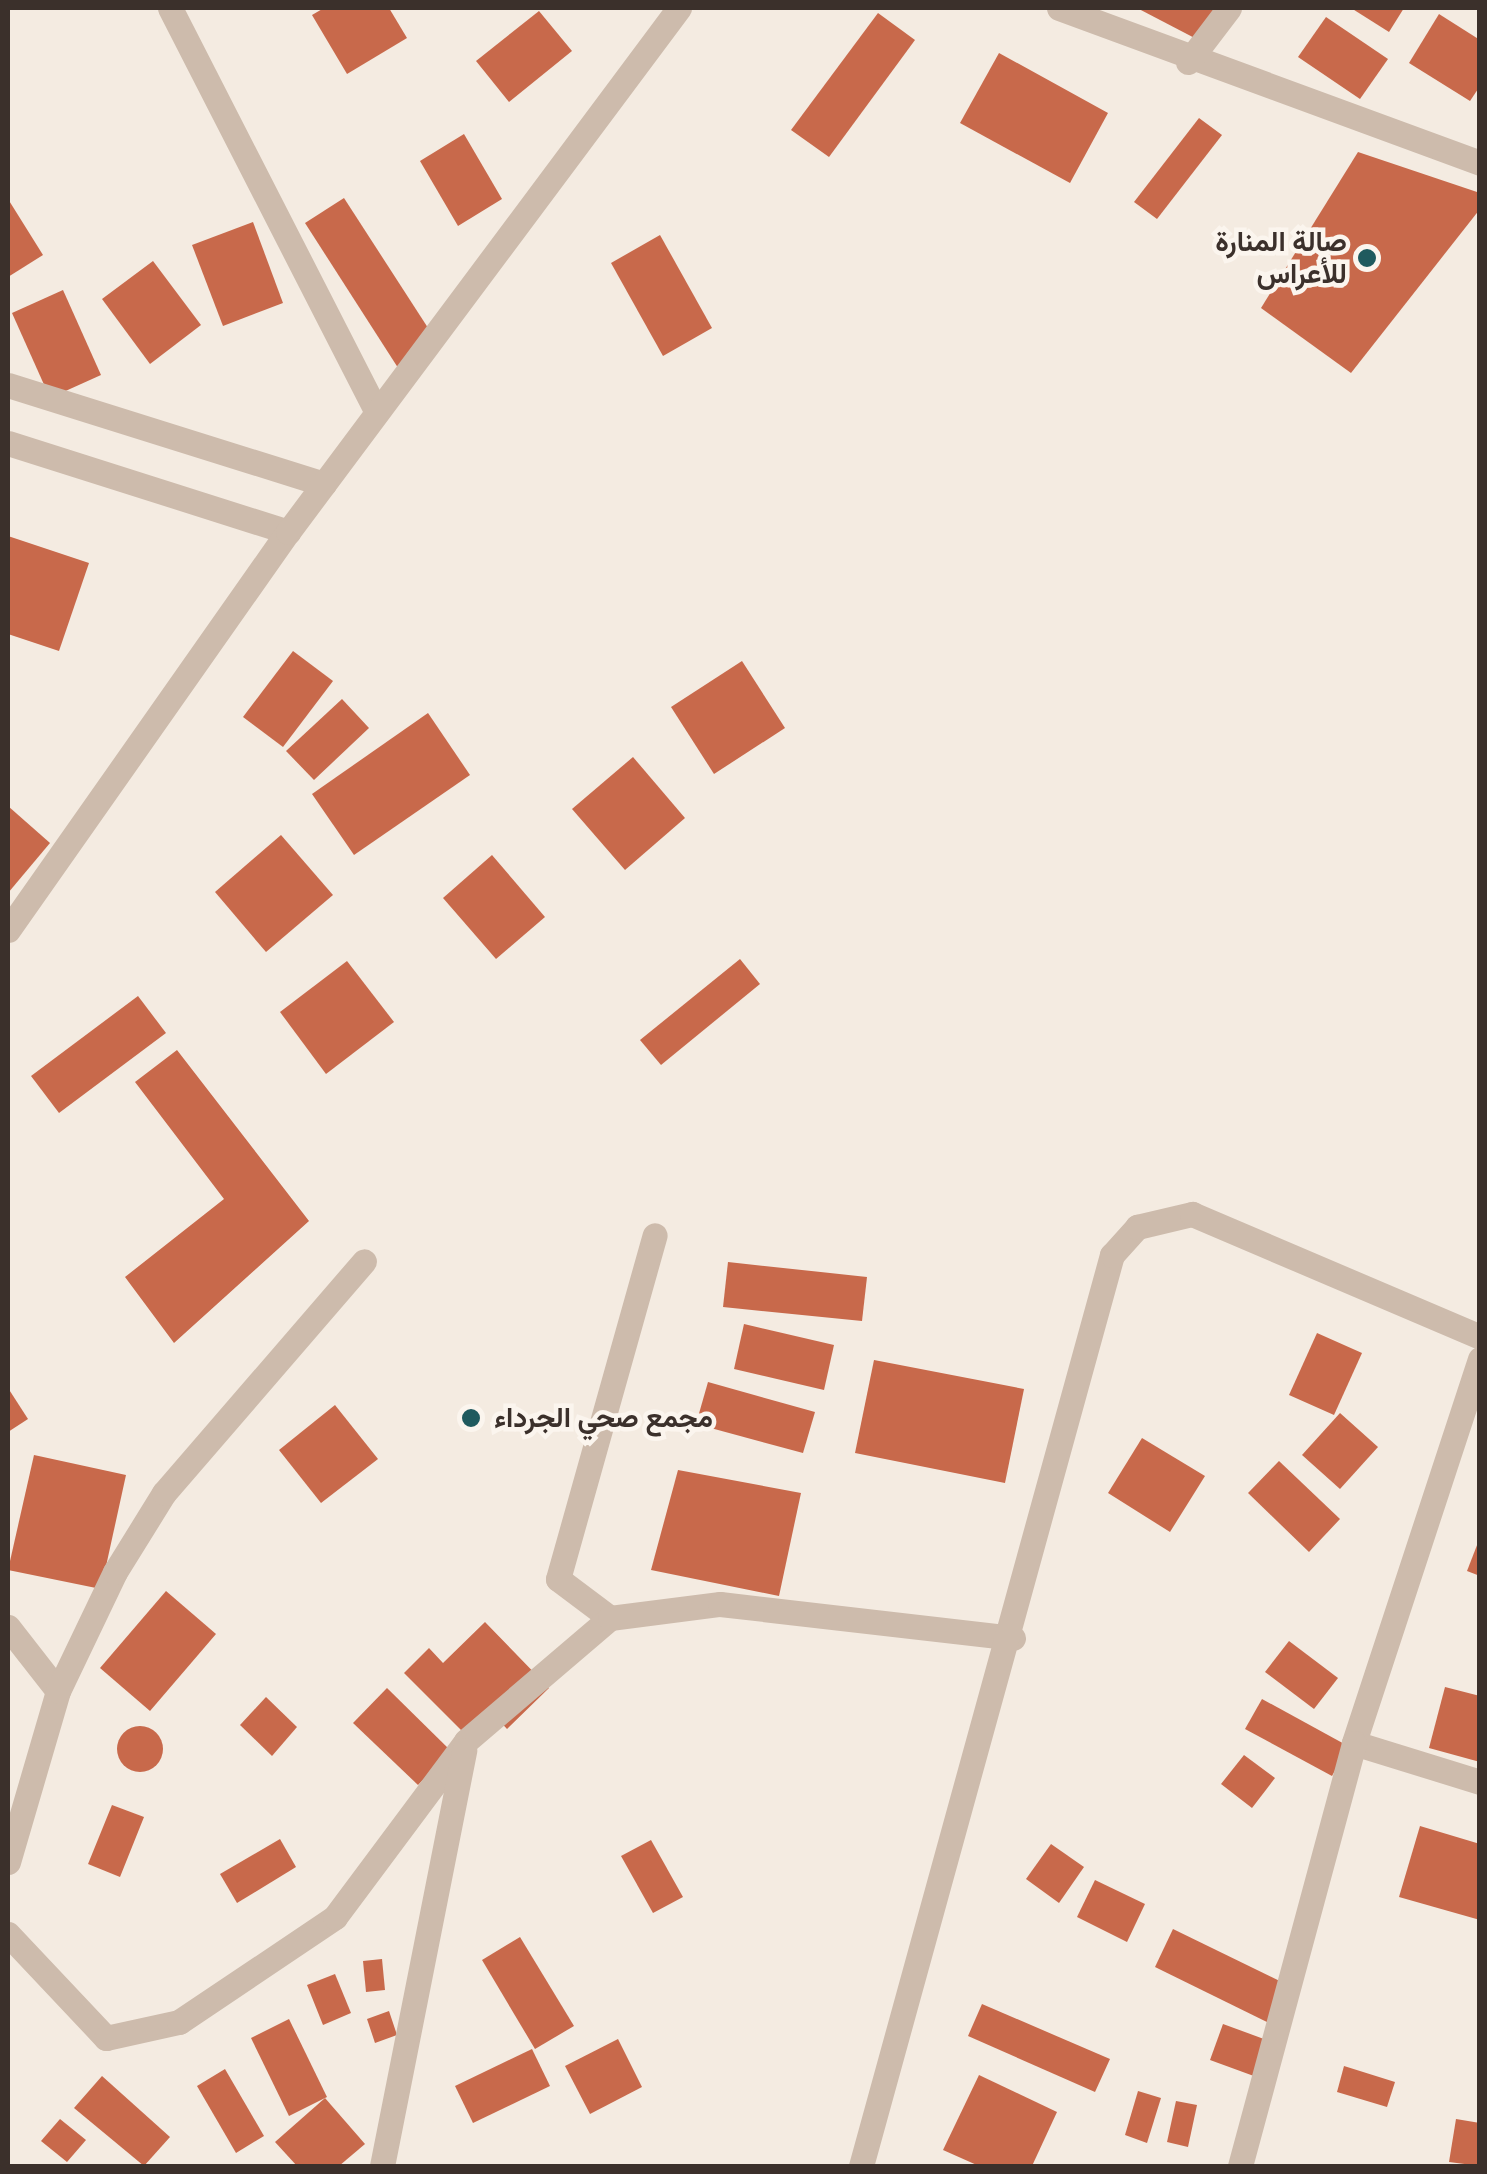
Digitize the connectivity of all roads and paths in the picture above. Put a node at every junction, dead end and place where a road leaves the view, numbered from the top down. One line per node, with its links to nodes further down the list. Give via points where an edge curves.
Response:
1 (170, 8): 8 (street)
2 (679, 8): 8 (street)
3 (1060, 8): 5 (street)
4 (1229, 8): 5 (street)
5 (1188, 62): 6 (street)
6 (1480, 163)
7 (8, 384): 10 (street)
8 (377, 412): 10 (street)
9 (8, 443): 11 (street)
10 (324, 484): 11 (street)
11 (288, 532): 12 (street)
12 (8, 930)
13 (655, 1235): 17 (street, via 558,1579)
14 (364, 1262): 20 (street, via 164,1492)
15 (1480, 1337): 19 (street, via 1192,1214 1137,1227 1112,1255)
16 (1480, 1358): 22 (street)
17 (610, 1618): 19 (street, via 720,1604); 21 (street)
18 (8, 1627): 20 (street)
19 (1013, 1638): 27 (street)
20 (58, 1691): 24 (street)
21 (466, 1741): 25 (street, via 335,1917 178,2022 106,2038 50,1990); 26 (street)
22 (1354, 1743): 23 (street); 28 (street)
23 (1480, 1782)
24 (8, 1862)
25 (8, 1934)
26 (382, 2166)
27 (862, 2166)
28 (1240, 2166)

